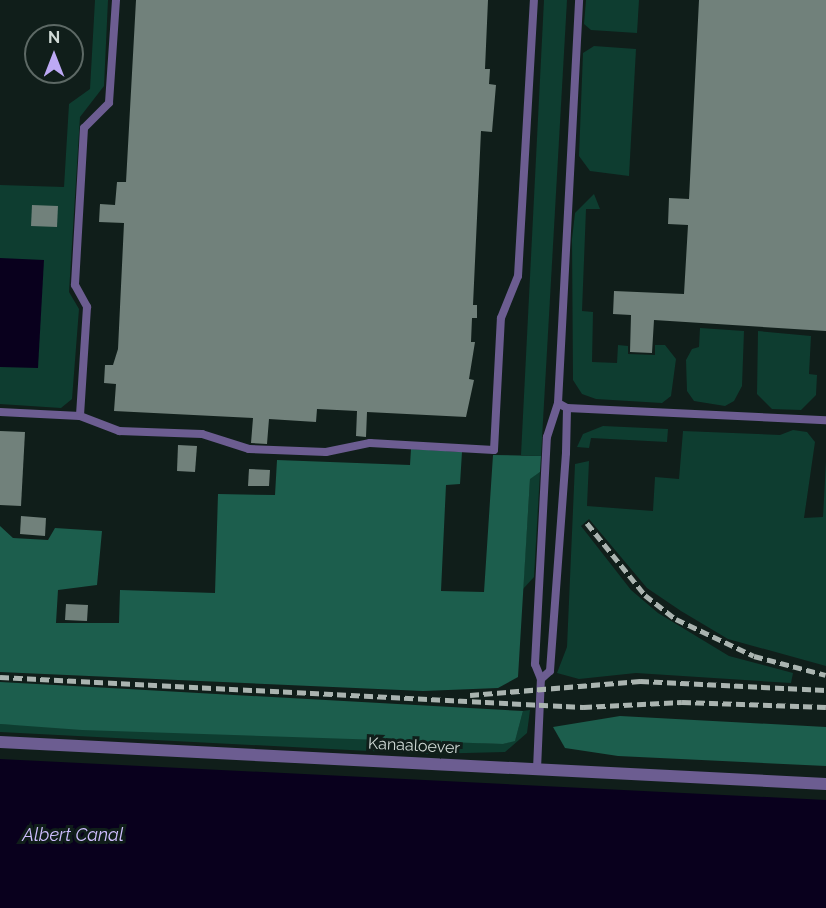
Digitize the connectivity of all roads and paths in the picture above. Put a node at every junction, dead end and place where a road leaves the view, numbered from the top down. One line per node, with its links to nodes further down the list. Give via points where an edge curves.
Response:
1 (116, 0): 7 (lane, via 109,104 84,128 75,285 87,307)
2 (534, 0): 7 (lane, via 518,276 501,318 494,450 370,443 326,452 258,449 202,434 119,431)
3 (579, 0): 4 (lane)
4 (558, 403): 5 (lane); 9 (lane, via 547,437 535,664)
5 (567, 408): 8 (lane); 9 (lane, via 550,671)
6 (0, 412): 7 (lane)
7 (80, 416)
8 (826, 420)
9 (541, 678): 11 (lane)
10 (0, 742): 11 (street, Kanaaloever)
11 (537, 769): 12 (street, Kanaaloever)
12 (826, 784)

